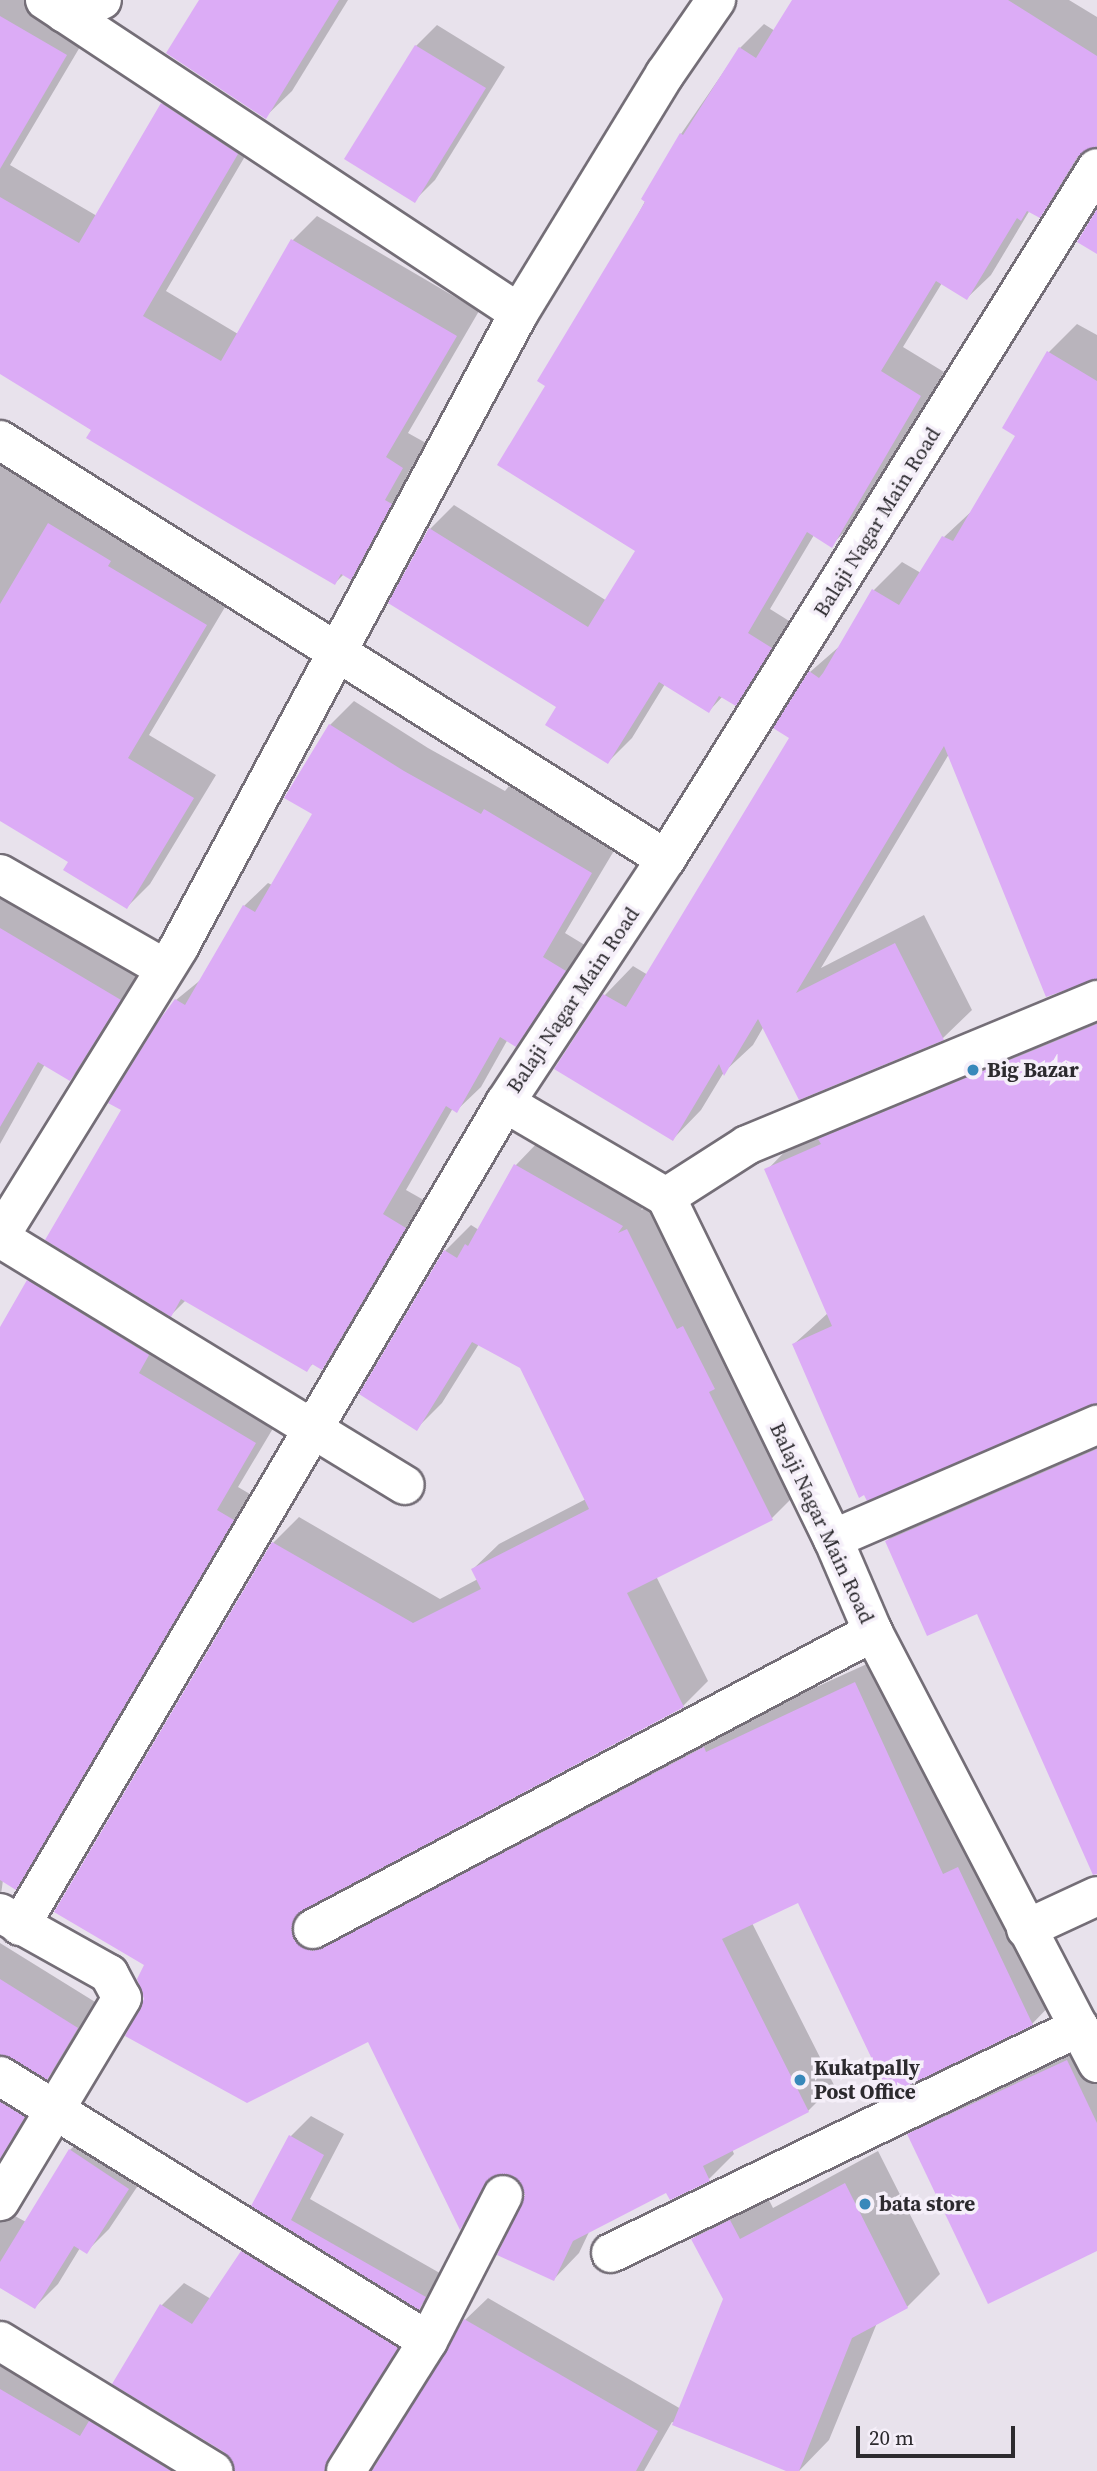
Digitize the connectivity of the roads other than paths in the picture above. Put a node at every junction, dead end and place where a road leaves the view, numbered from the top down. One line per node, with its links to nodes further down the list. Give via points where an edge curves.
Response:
1 (102, 0): 3 (street)
2 (716, 0): 5 (street, via 665,74)
3 (55, 7): 5 (street)
4 (1097, 168): 8 (street, Balaji Nagar Main Road)
5 (519, 313): 7 (street)
6 (0, 440): 7 (street)
7 (336, 649): 8 (street); 10 (street)
8 (666, 859): 12 (street, Balaji Nagar Main Road)
9 (0, 874): 10 (street)
10 (164, 968): 14 (street)
11 (1097, 1000): 13 (street, via 747,1145)
12 (505, 1103): 13 (street, Balaji Nagar Main Road); 15 (street)
13 (666, 1197): 18 (street, Balaji Nagar Main Road)
14 (0, 1237): 15 (street)
15 (313, 1425): 17 (street); 21 (street)
16 (1097, 1425): 18 (street)
17 (405, 1485)
18 (833, 1539): 19 (street, Balaji Nagar Main Road)
19 (873, 1632): 22 (street); 23 (street, Balaji Nagar Main Road)
20 (1097, 1896): 23 (street)
21 (10, 1920): 27 (street, via 109,1974 122,1998)
22 (313, 1929)
23 (1026, 1929): 24 (street, Balaji Nagar Main Road)
24 (1079, 2027): 25 (street, Balaji Nagar Main Road); 30 (street)
25 (1097, 2063)
26 (0, 2076): 27 (street)
27 (54, 2109): 29 (street); 32 (street)
28 (503, 2195): 32 (street)
29 (0, 2201)
30 (611, 2253)
31 (0, 2341): 33 (street)
32 (428, 2341): 34 (street)
33 (213, 2471)
34 (346, 2471)

